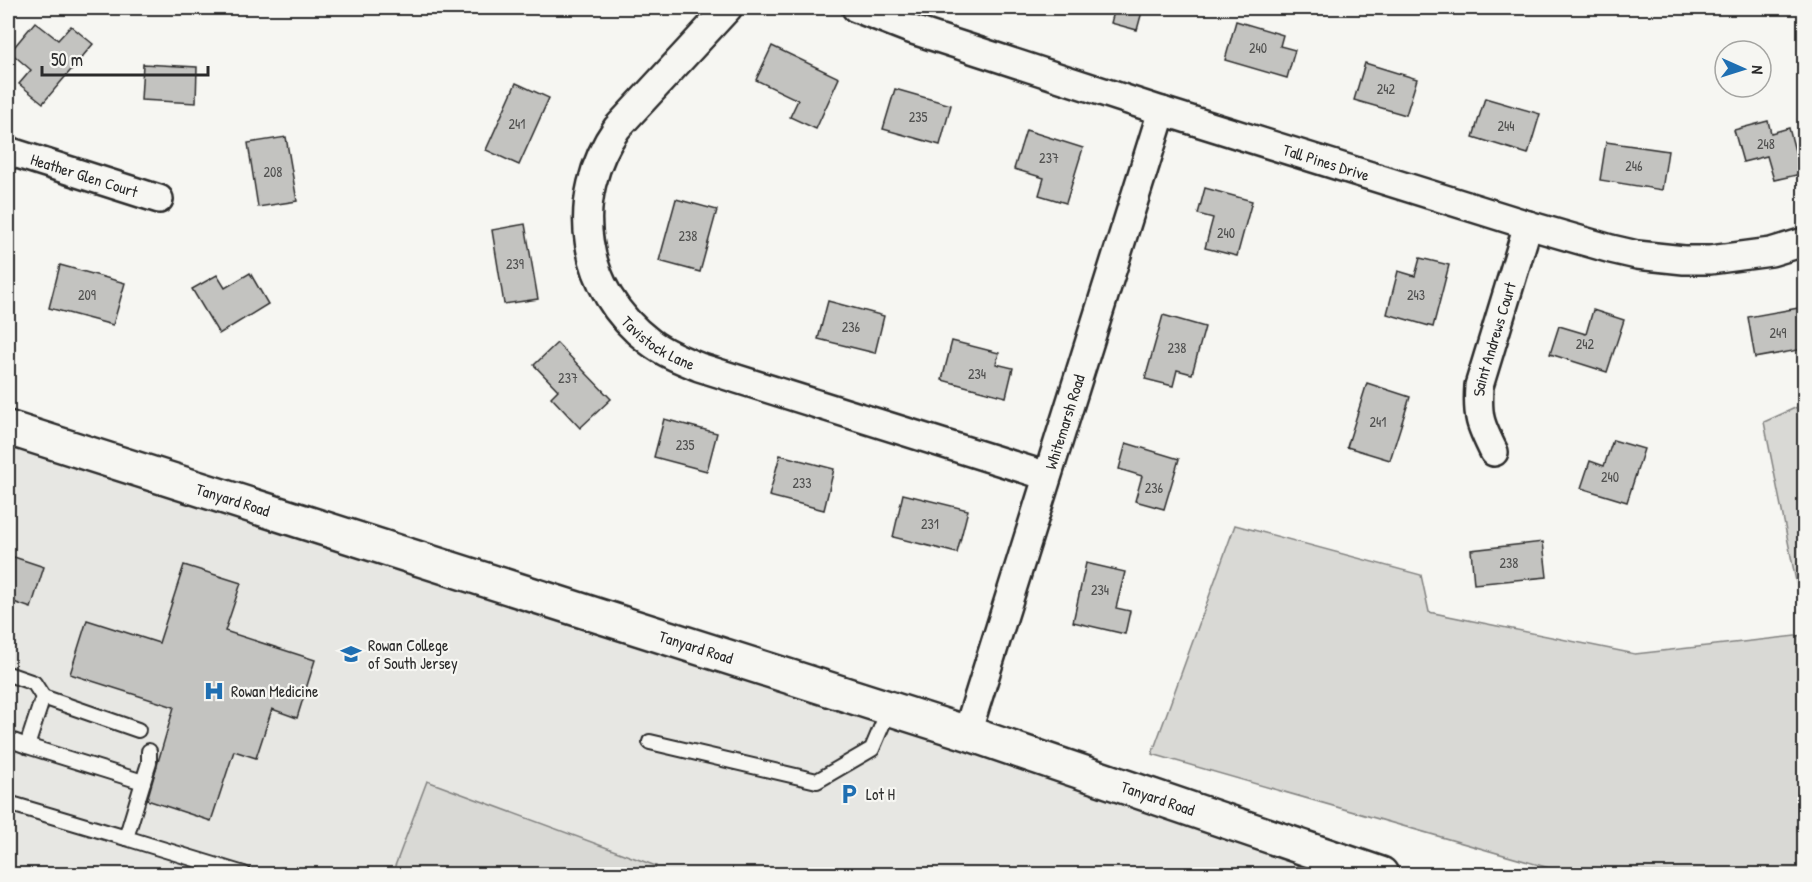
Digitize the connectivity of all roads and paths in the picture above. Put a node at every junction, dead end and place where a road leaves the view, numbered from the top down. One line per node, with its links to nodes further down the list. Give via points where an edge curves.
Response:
1 (728, 8): 10 (street, Tavistock Lane, via 606,143 587,210 592,258 610,301 651,343 699,367)
2 (856, 8): 3 (street, Tall Pines Drive)
3 (1162, 111): 6 (street, Tall Pines Drive); 10 (street, Whitemarsh Road)
4 (8, 151): 5 (street, Heather Glen Court)
5 (159, 199)
6 (1528, 225): 7 (street, Tall Pines Drive, via 1637,255 1684,260 1740,257); 9 (street, Saint Andrews Court, via 1479,386 1477,410)
7 (1804, 242)
8 (8, 428): 13 (street, Tanyard Road)
9 (1494, 452)
10 (1047, 476): 15 (street, Whitemarsh Road)
11 (8, 674): 12 (lane, via 34,683)
12 (43, 697): 14 (lane); 18 (lane)
13 (889, 709): 15 (street, Tanyard Road); 17 (lane, via 872,748 817,781)
14 (138, 730)
15 (968, 733): 24 (street, Tanyard Road)
16 (8, 740): 18 (lane)
17 (650, 742)
18 (27, 746): 20 (lane)
19 (149, 751): 20 (lane)
20 (143, 782): 22 (lane)
21 (8, 803): 22 (lane)
22 (126, 838): 23 (lane)
23 (243, 874)
24 (1381, 874)

